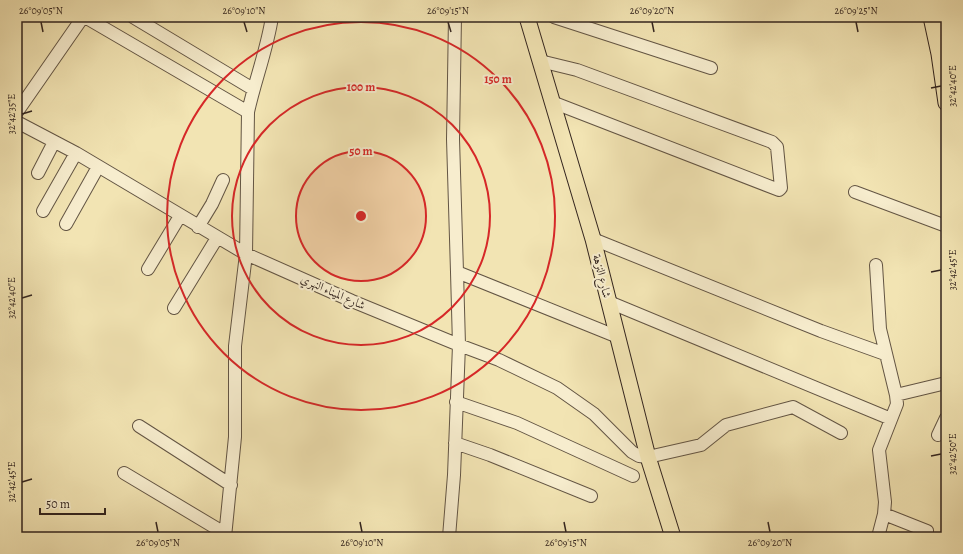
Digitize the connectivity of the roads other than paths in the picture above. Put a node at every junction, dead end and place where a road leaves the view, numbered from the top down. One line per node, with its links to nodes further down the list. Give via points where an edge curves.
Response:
1 (84, 17): 15 (street); 16 (street)
2 (133, 17): 12 (street)
3 (272, 17): 12 (street, via 268,45)
4 (455, 17): 34 (street, via 453,140)
5 (527, 17): 10 (main road, شارع النزهة)
6 (554, 17): 11 (street)
7 (931, 17): 14 (main road)
8 (943, 17): 9 (main road)
9 (946, 30)
10 (540, 61): 13 (main road, شارع النزهة); 13 (street, via 577,70 772,142 777,148 781,188 779,190)
11 (711, 68)
12 (253, 89): 16 (street)
13 (552, 102): 30 (main road, شارع النزهة)
14 (946, 104)
15 (17, 112)
16 (248, 112): 31 (street)
17 (17, 122): 18 (street, شارع الميناء النهري)
18 (54, 142): 19 (street, شارع الميناء النهري); 21 (street)
19 (76, 153): 20 (street, شارع الميناء النهري); 24 (street)
20 (98, 167): 25 (street, شارع الميناء النهري); 26 (street)
21 (38, 173)
22 (223, 180): 27 (street)
23 (855, 192): 28 (street)
24 (43, 211)
25 (180, 216): 27 (street, شارع الميناء النهري); 33 (street)
26 (66, 224)
27 (198, 226): 29 (street, شارع الميناء النهري)
28 (946, 226)
29 (217, 238): 31 (street, شارع الميناء النهري); 36 (street)
30 (593, 239): 35 (main road, شارع النزهة); 39 (street, via 821,331)
31 (246, 254): 38 (street, شارع الميناء النهري); 52 (street, via 235,346 235,437)
32 (876, 265): 39 (street, via 877,308)
33 (148, 269)
34 (457, 272): 37 (street); 38 (street)
35 (609, 302): 37 (main road, شارع النزهة); 44 (street)
36 (174, 308)
37 (618, 337): 49 (main road, شارع النزهة)
38 (459, 345): 42 (street); 49 (street, شارع الميناء النهري, via 499,360 557,388 594,414 632,452)
39 (885, 354): 41 (street)
40 (946, 383): 41 (street)
41 (896, 395): 44 (street, via 897,404)
42 (456, 402): 48 (street); 51 (street, via 517,424)
43 (946, 418): 47 (street)
44 (891, 419): 54 (street, via 879,450)
45 (139, 426): 52 (street)
46 (841, 433): 49 (street, via 793,407 726,425 701,446)
47 (938, 435)
48 (455, 443): 53 (street); 56 (street)
49 (648, 457): 57 (main road, شارع النزهة)
50 (124, 473): 55 (street)
51 (633, 476)
52 (231, 485): 55 (street)
53 (591, 496)
54 (884, 514): 58 (street); 59 (street, via 927,531)
55 (225, 536)
56 (449, 537)
57 (673, 537)
58 (878, 537)
59 (926, 537)

